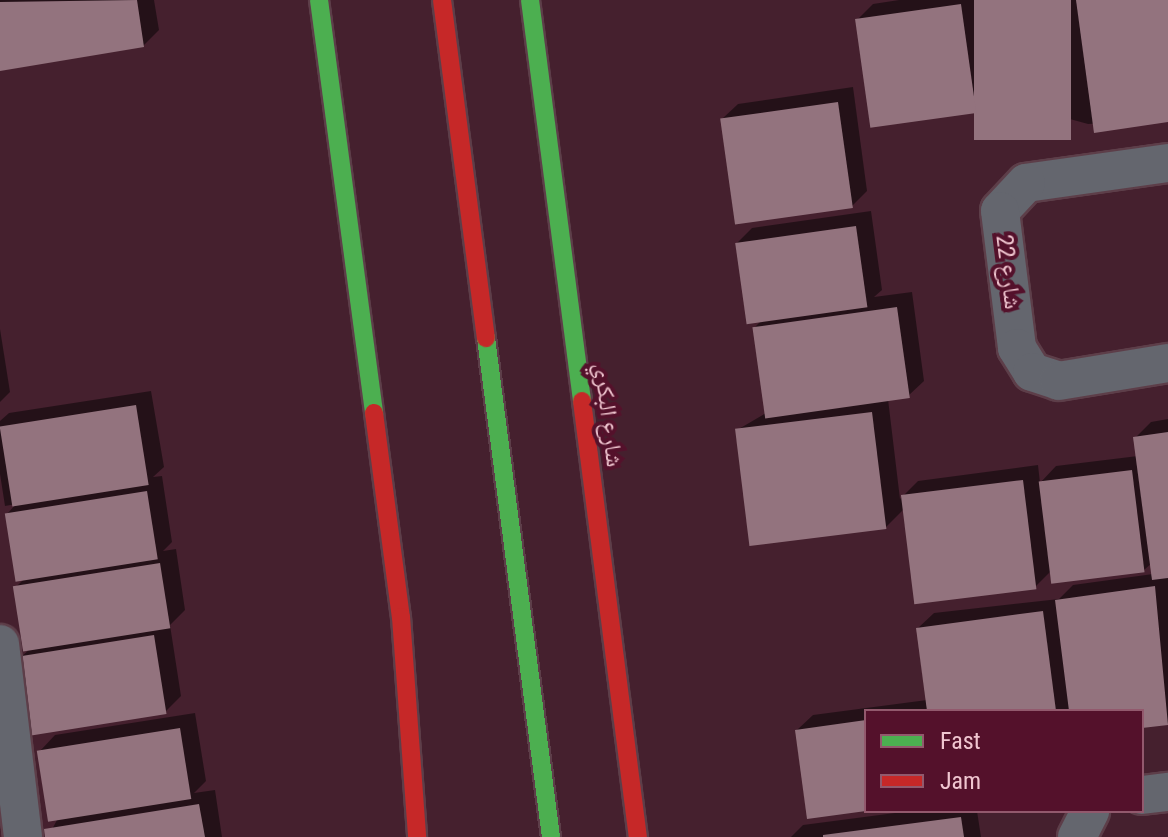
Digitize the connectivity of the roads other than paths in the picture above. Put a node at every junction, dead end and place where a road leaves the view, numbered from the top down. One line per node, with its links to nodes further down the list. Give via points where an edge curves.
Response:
1 (319, 0): 11 (main road, via 401,617)
2 (442, 0): 12 (main road)
3 (530, 0): 13 (main road, شارع البكري)
4 (1168, 163): 5 (street, شارع 22, via 1026,183 1000,211 1017,348 1032,372 1059,381)
5 (1168, 363)
6 (0, 644): 10 (street)
7 (1168, 792): 8 (street)
8 (1144, 795)
9 (1089, 813): 14 (street)
10 (23, 837)
11 (417, 837)
12 (551, 837)
13 (638, 837)
14 (1077, 837)

